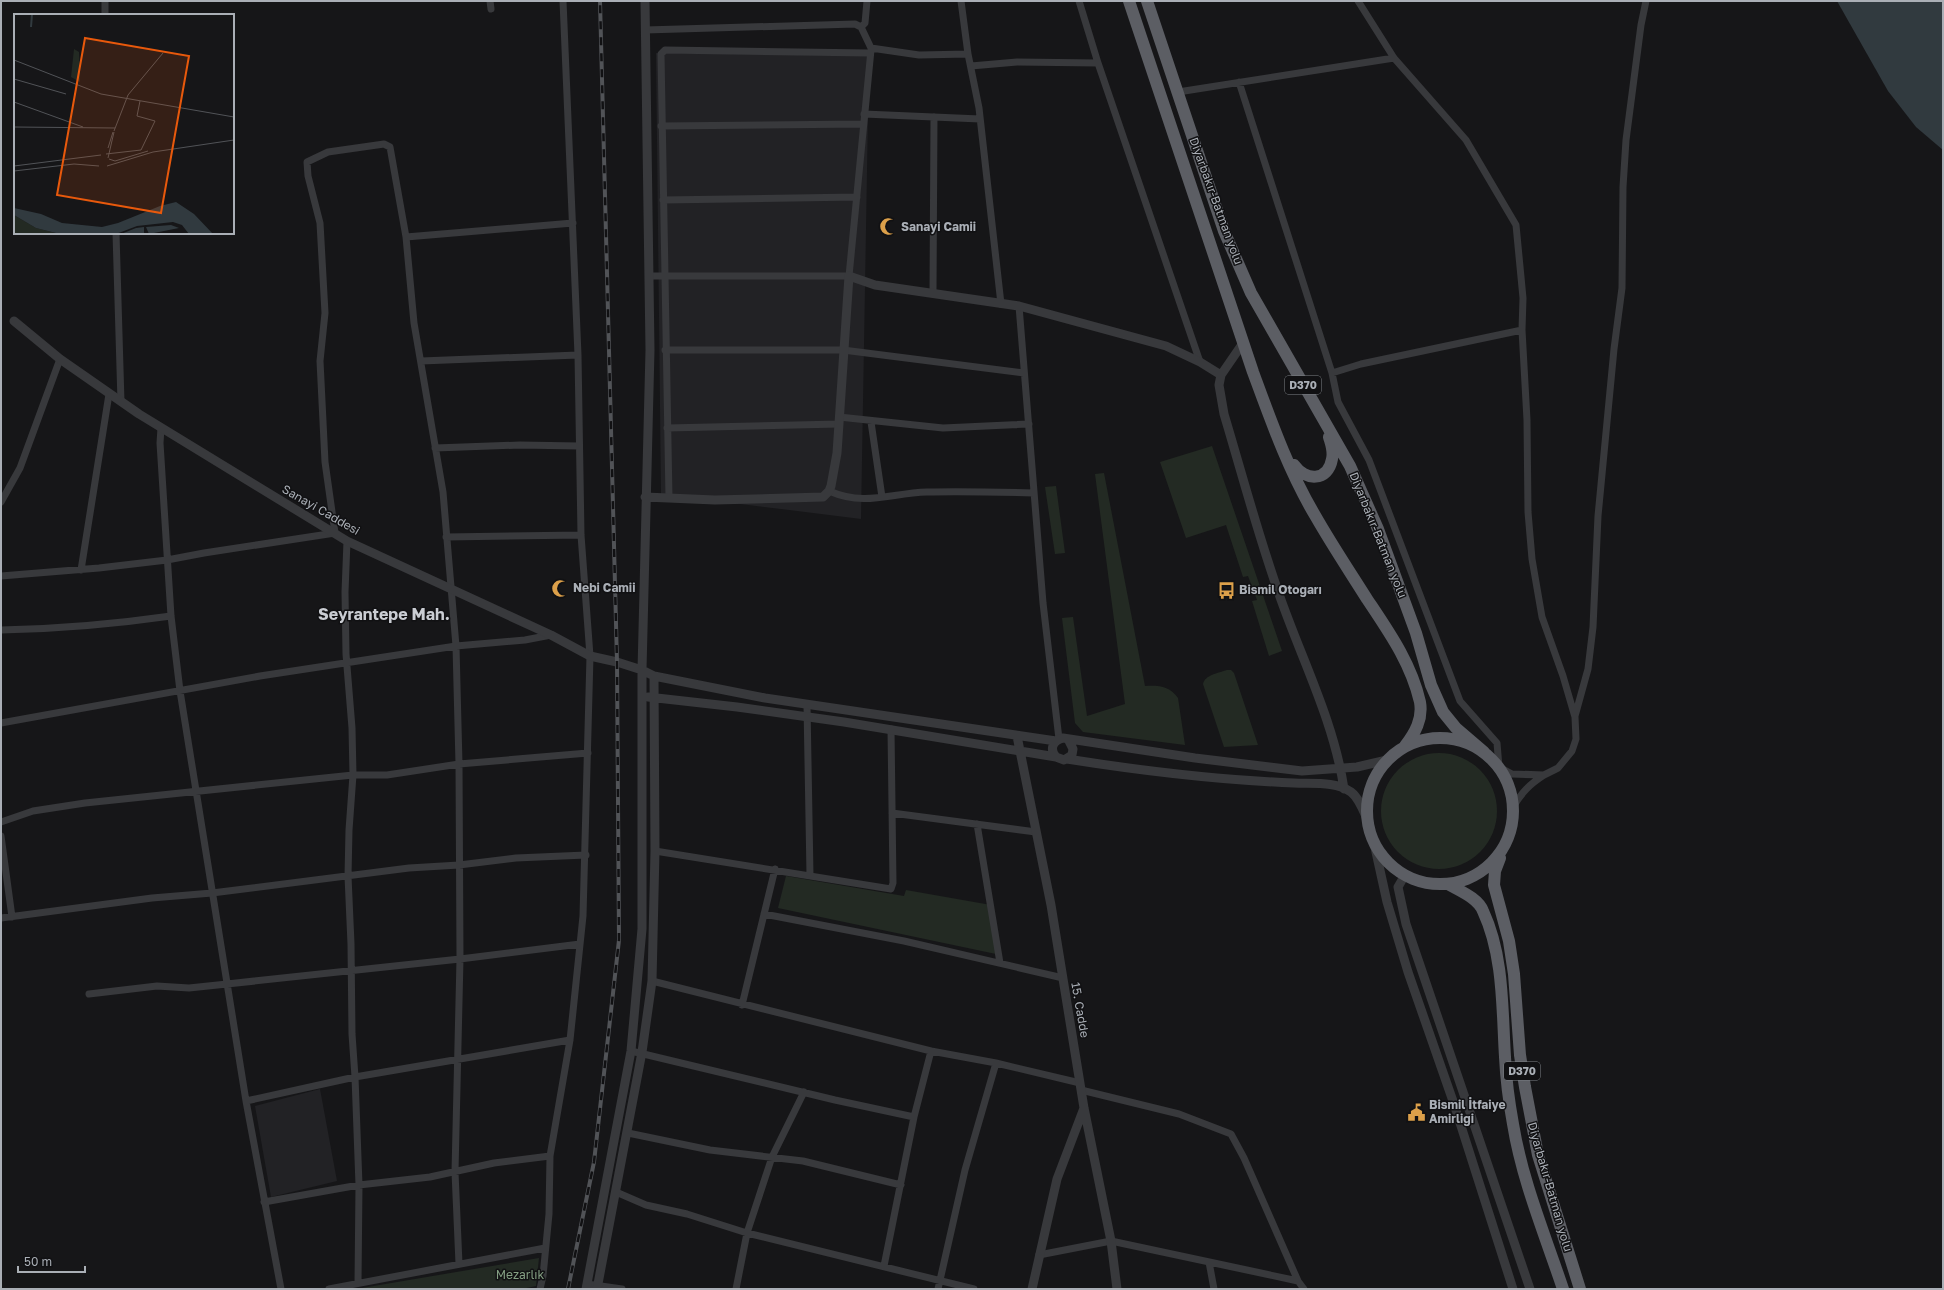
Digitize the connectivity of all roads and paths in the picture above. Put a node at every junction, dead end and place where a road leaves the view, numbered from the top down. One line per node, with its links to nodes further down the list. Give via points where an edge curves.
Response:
1 (105, 1): 13 (street)
2 (490, 1): 12 (street)
3 (563, 1): 30 (street)
4 (645, 1): 15 (street)
5 (866, 1): 14 (street, via 865,23)
6 (961, 1): 17 (street)
7 (1079, 1): 19 (street)
8 (1129, 1): 41 (highway, Diyarbakır-Batman yolu)
9 (1147, 1): 22 (highway, Diyarbakır-Batman yolu / D370)
10 (1358, 1): 18 (street)
11 (1646, 1): 89 (street, via 1626,140 1622,288 1598,516 1593,627 1588,669)
12 (491, 9)
13 (105, 14)
14 (861, 27): 15 (street, via 855,24); 16 (street)
15 (645, 30): 33 (street)
16 (871, 51): 17 (street, via 919,55); 23 (street); 27 (street, via 665,50 660,56)
17 (968, 54): 20 (street)
18 (1394, 58): 21 (street); 40 (street, via 1466,140 1516,225 1524,298)
19 (1098, 63): 20 (street, via 1017,62); 47 (street)
20 (971, 66): 25 (street)
21 (1239, 82): 22 (street); 49 (street)
22 (1178, 92): 53 (highway, Diyarbakır-Batman yolu / D370, via 1235,258 1254,300)
23 (864, 114): 24 (street); 26 (street)
24 (934, 117): 25 (street); 36 (street)
25 (980, 119): 37 (street)
26 (863, 124): 27 (street); 28 (street)
27 (662, 126): 29 (street)
28 (856, 197): 29 (street); 35 (street)
29 (663, 200): 34 (street)
30 (574, 223): 32 (street); 44 (street)
31 (116, 234): 52 (street)
32 (406, 237): 46 (street, via 414,323); 68 (street, via 390,147 384,144 328,152 307,162 320,223 325,314 320,360 325,462)
33 (649, 276): 34 (street); 64 (street, via 650,350)
34 (664, 276): 35 (street); 42 (street)
35 (849, 276): 36 (street, via 875,284); 43 (street)
36 (934, 293): 37 (street)
37 (1001, 304): 38 (street)
38 (1019, 306): 47 (street, via 1166,346); 48 (street)
39 (14, 321): 45 (street, Sanayi Caddesi)
40 (1522, 330): 49 (street, via 1361,364); 89 (street, via 1532,559 1542,617)
41 (1243, 343): 50 (street); 61 (highway, Diyarbakır-Batman yolu, via 1265,406)
42 (666, 350): 43 (street); 58 (street)
43 (843, 350): 48 (street); 54 (street)
44 (578, 355): 46 (street); 59 (street)
45 (60, 359): 51 (street, Sanayi Caddesi); 67 (street, via 20,468)
46 (421, 361): 60 (street)
47 (1200, 362): 50 (street)
48 (1024, 373): 56 (street)
49 (1332, 373): 103 (street, via 1338,402 1369,460 1460,701 1497,743)
50 (1221, 375): 104 (street, via 1219,385 1228,429 1278,592 1327,721)
51 (109, 394): 52 (street, Sanayi Caddesi); 73 (street)
52 (121, 402): 57 (street, Sanayi Caddesi)
53 (1322, 418): 61 (highway, via 1333,458 1330,467 1323,474 1314,477 1299,472); 97 (highway, Diyarbakır-Batman yolu / D370, via 1350,466 1378,529 1416,633 1431,685 1443,712 1456,728)
54 (839, 421): 55 (street); 58 (street); 62 (street, via 837,454)
55 (871, 422): 56 (street, via 943,428); 65 (street)
56 (1029, 424): 63 (street)
57 (161, 428): 68 (street, Sanayi Caddesi); 72 (street)
58 (668, 428): 66 (street)
59 (579, 446): 60 (street, via 520,444); 69 (street)
60 (435, 448): 70 (street)
61 (1285, 452): 95 (highway, Diyarbakır-Batman yolu, via 1314,515 1408,664 1420,703 1420,720)
62 (829, 491): 65 (street, via 855,500); 66 (street, via 823,497 715,500)
63 (1034, 493): 65 (street, via 925,492); 93 (street)
64 (645, 497): 66 (street); 82 (street)
65 (882, 497)
66 (669, 498)
67 (1, 502)
68 (335, 533): 71 (street, Sanayi Caddesi); 72 (street)
69 (581, 535): 70 (street); 80 (street)
70 (446, 537): 75 (street)
71 (347, 541): 75 (street, Sanayi Caddesi); 81 (street)
72 (167, 560): 73 (street); 76 (street)
73 (81, 570): 74 (street)
74 (1, 576)
75 (452, 589): 78 (street, Sanayi Caddesi); 79 (street)
76 (171, 616): 77 (street, via 33,630); 84 (street)
77 (1, 630)
78 (551, 635): 79 (street); 80 (street, Sanayi Caddesi)
79 (456, 646): 81 (street); 102 (street)
80 (590, 656): 82 (street, Sanayi Caddesi); 98 (street)
81 (347, 663): 84 (street); 105 (street)
82 (642, 670): 83 (street, Sanayi Caddesi); 85 (street)
83 (654, 676): 86 (street); 87 (street, Sanayi Caddesi)
84 (180, 691): 90 (street); 108 (street)
85 (643, 697): 86 (street); 140 (street, via 642,929)
86 (654, 698): 88 (street, via 738,706); 118 (street)
87 (807, 705): 88 (street); 92 (street, Sanayi Caddesi)
88 (806, 717): 91 (street); 122 (street)
89 (1575, 717): 106 (street, via 1576,739 1572,751 1558,768)
90 (1, 724)
91 (891, 729): 96 (street); 110 (street)
92 (1017, 736): 93 (street, Sanayi Caddesi); 96 (street, 15. Cadde)
93 (1057, 740): 94 (street); 99 (street, via 1052,751)
94 (1069, 741): 100 (street, via 1073,746 1073,752); 104 (street, via 1302,771)
95 (1405, 746): 97 (highway, via 1424,739 1445,738 1466,742); 101 (highway)
96 (1020, 751): 99 (street); 114 (street, 15. Cadde)
97 (1484, 752): 103 (highway)
98 (588, 753): 102 (street); 119 (street)
99 (1056, 757): 100 (street, via 1061,760)
100 (1067, 759): 107 (street, via 1160,773 1240,781 1320,784)
101 (1388, 760): 104 (street, via 1357,768); 111 (highway, via 1375,777 1368,799)
102 (460, 764): 105 (street, via 387,775); 120 (street)
103 (1499, 767): 106 (street, via 1512,774); 109 (highway, via 1509,786)
104 (1341, 769): 107 (street)
105 (353, 776): 108 (street); 124 (street)
106 (1544, 776): 109 (street, via 1529,785)
107 (1344, 789): 111 (street, via 1352,792)
108 (195, 790): 112 (street, via 33,811); 126 (street)
109 (1514, 807): 117 (highway, via 1512,828)
110 (892, 813): 113 (street); 122 (street, via 891,889)
111 (1368, 821): 116 (highway)
112 (1, 822)
113 (977, 824): 114 (street); 132 (street)
114 (1036, 832): 134 (street, 15. Cadde)
115 (1, 836): 128 (street)
116 (1374, 843): 123 (highway, via 1387,861); 182 (street, via 1387,902 1408,972 1454,1104)
117 (1503, 849): 125 (highway, via 1489,866 1470,878); 185 (highway, Diyarbakır-Batman yolu / D370, via 1495,871 1494,885 1509,941 1514,974 1524,1088 1538,1156)
118 (655, 851): 121 (street); 135 (street)
119 (586, 855): 120 (street, via 516,858); 130 (street)
120 (459, 865): 124 (street); 131 (street)
121 (775, 869): 122 (street); 127 (street)
122 (810, 875)
123 (1405, 875): 125 (highway, via 1426,883); 183 (street, via 1398,887 1406,924)
124 (348, 876): 126 (street); 133 (street)
125 (1448, 884): 184 (highway, Diyarbakır-Batman yolu / D370, via 1483,909 1491,932 1501,989 1505,1060 1513,1124 1531,1193)
126 (212, 893): 128 (street, via 152,898); 136 (street)
127 (764, 914): 132 (street, via 904,941); 138 (street)
128 (12, 917): 129 (street)
129 (1, 918)
130 (580, 944): 131 (street); 139 (street)
131 (460, 960): 133 (street); 143 (street)
132 (1000, 963): 134 (street)
133 (352, 970): 136 (street); 145 (street, via 352,1034)
134 (1062, 978): 146 (street, 15. Cadde)
135 (652, 981): 138 (street); 142 (street)
136 (227, 984): 137 (street, via 189,988 157,986); 148 (street)
137 (89, 994)
138 (742, 1005): 141 (street)
139 (570, 1040): 143 (street); 152 (street)
140 (631, 1051): 142 (street); 169 (street)
141 (931, 1051): 144 (street); 150 (street)
142 (642, 1052): 147 (street); 151 (street)
143 (456, 1059): 145 (street); 154 (street)
144 (996, 1063): 146 (street); 166 (street, via 965,1170)
145 (356, 1077): 148 (street); 155 (street)
146 (1081, 1087): 149 (street, 15. Cadde); 167 (street, via 1179,1114 1231,1134)
147 (804, 1092): 150 (street); 153 (street)
148 (246, 1100): 158 (street)
149 (1084, 1108): 160 (street, 15. Cadde); 162 (street, via 1057,1179)
150 (914, 1117): 156 (street)
151 (628, 1133): 153 (street, via 710,1150); 157 (street)
152 (550, 1156): 154 (street, via 494,1163); 161 (street)
153 (772, 1158): 156 (street, via 803,1162); 159 (street)
154 (454, 1172): 155 (street); 164 (street)
155 (359, 1185): 158 (street); 168 (street)
156 (901, 1185): 165 (street)
157 (616, 1192): 159 (street, via 646,1205 687,1214); 170 (street)
158 (264, 1202): 171 (street)
159 (747, 1233): 165 (street); 175 (street)
160 (1111, 1241): 162 (street); 163 (street); 179 (street, 15. Cadde)
161 (546, 1248): 164 (street); 173 (street)
162 (1039, 1255): 178 (street)
163 (1209, 1262): 167 (street); 180 (street)
164 (459, 1264): 168 (street)
165 (884, 1266): 166 (street)
166 (939, 1280): 176 (street); 177 (street)
167 (1298, 1281): 181 (street)
168 (358, 1283): 172 (street)
169 (587, 1287): 170 (street)
170 (597, 1287): 174 (street)
171 (281, 1289)
172 (329, 1289)
173 (540, 1289)
174 (622, 1289)
175 (736, 1289)
176 (938, 1289)
177 (974, 1289)
178 (1032, 1289)
179 (1117, 1289)
180 (1214, 1289)
181 (1304, 1289)
182 (1513, 1289)
183 (1530, 1289)
184 (1563, 1289)
185 (1580, 1289)

